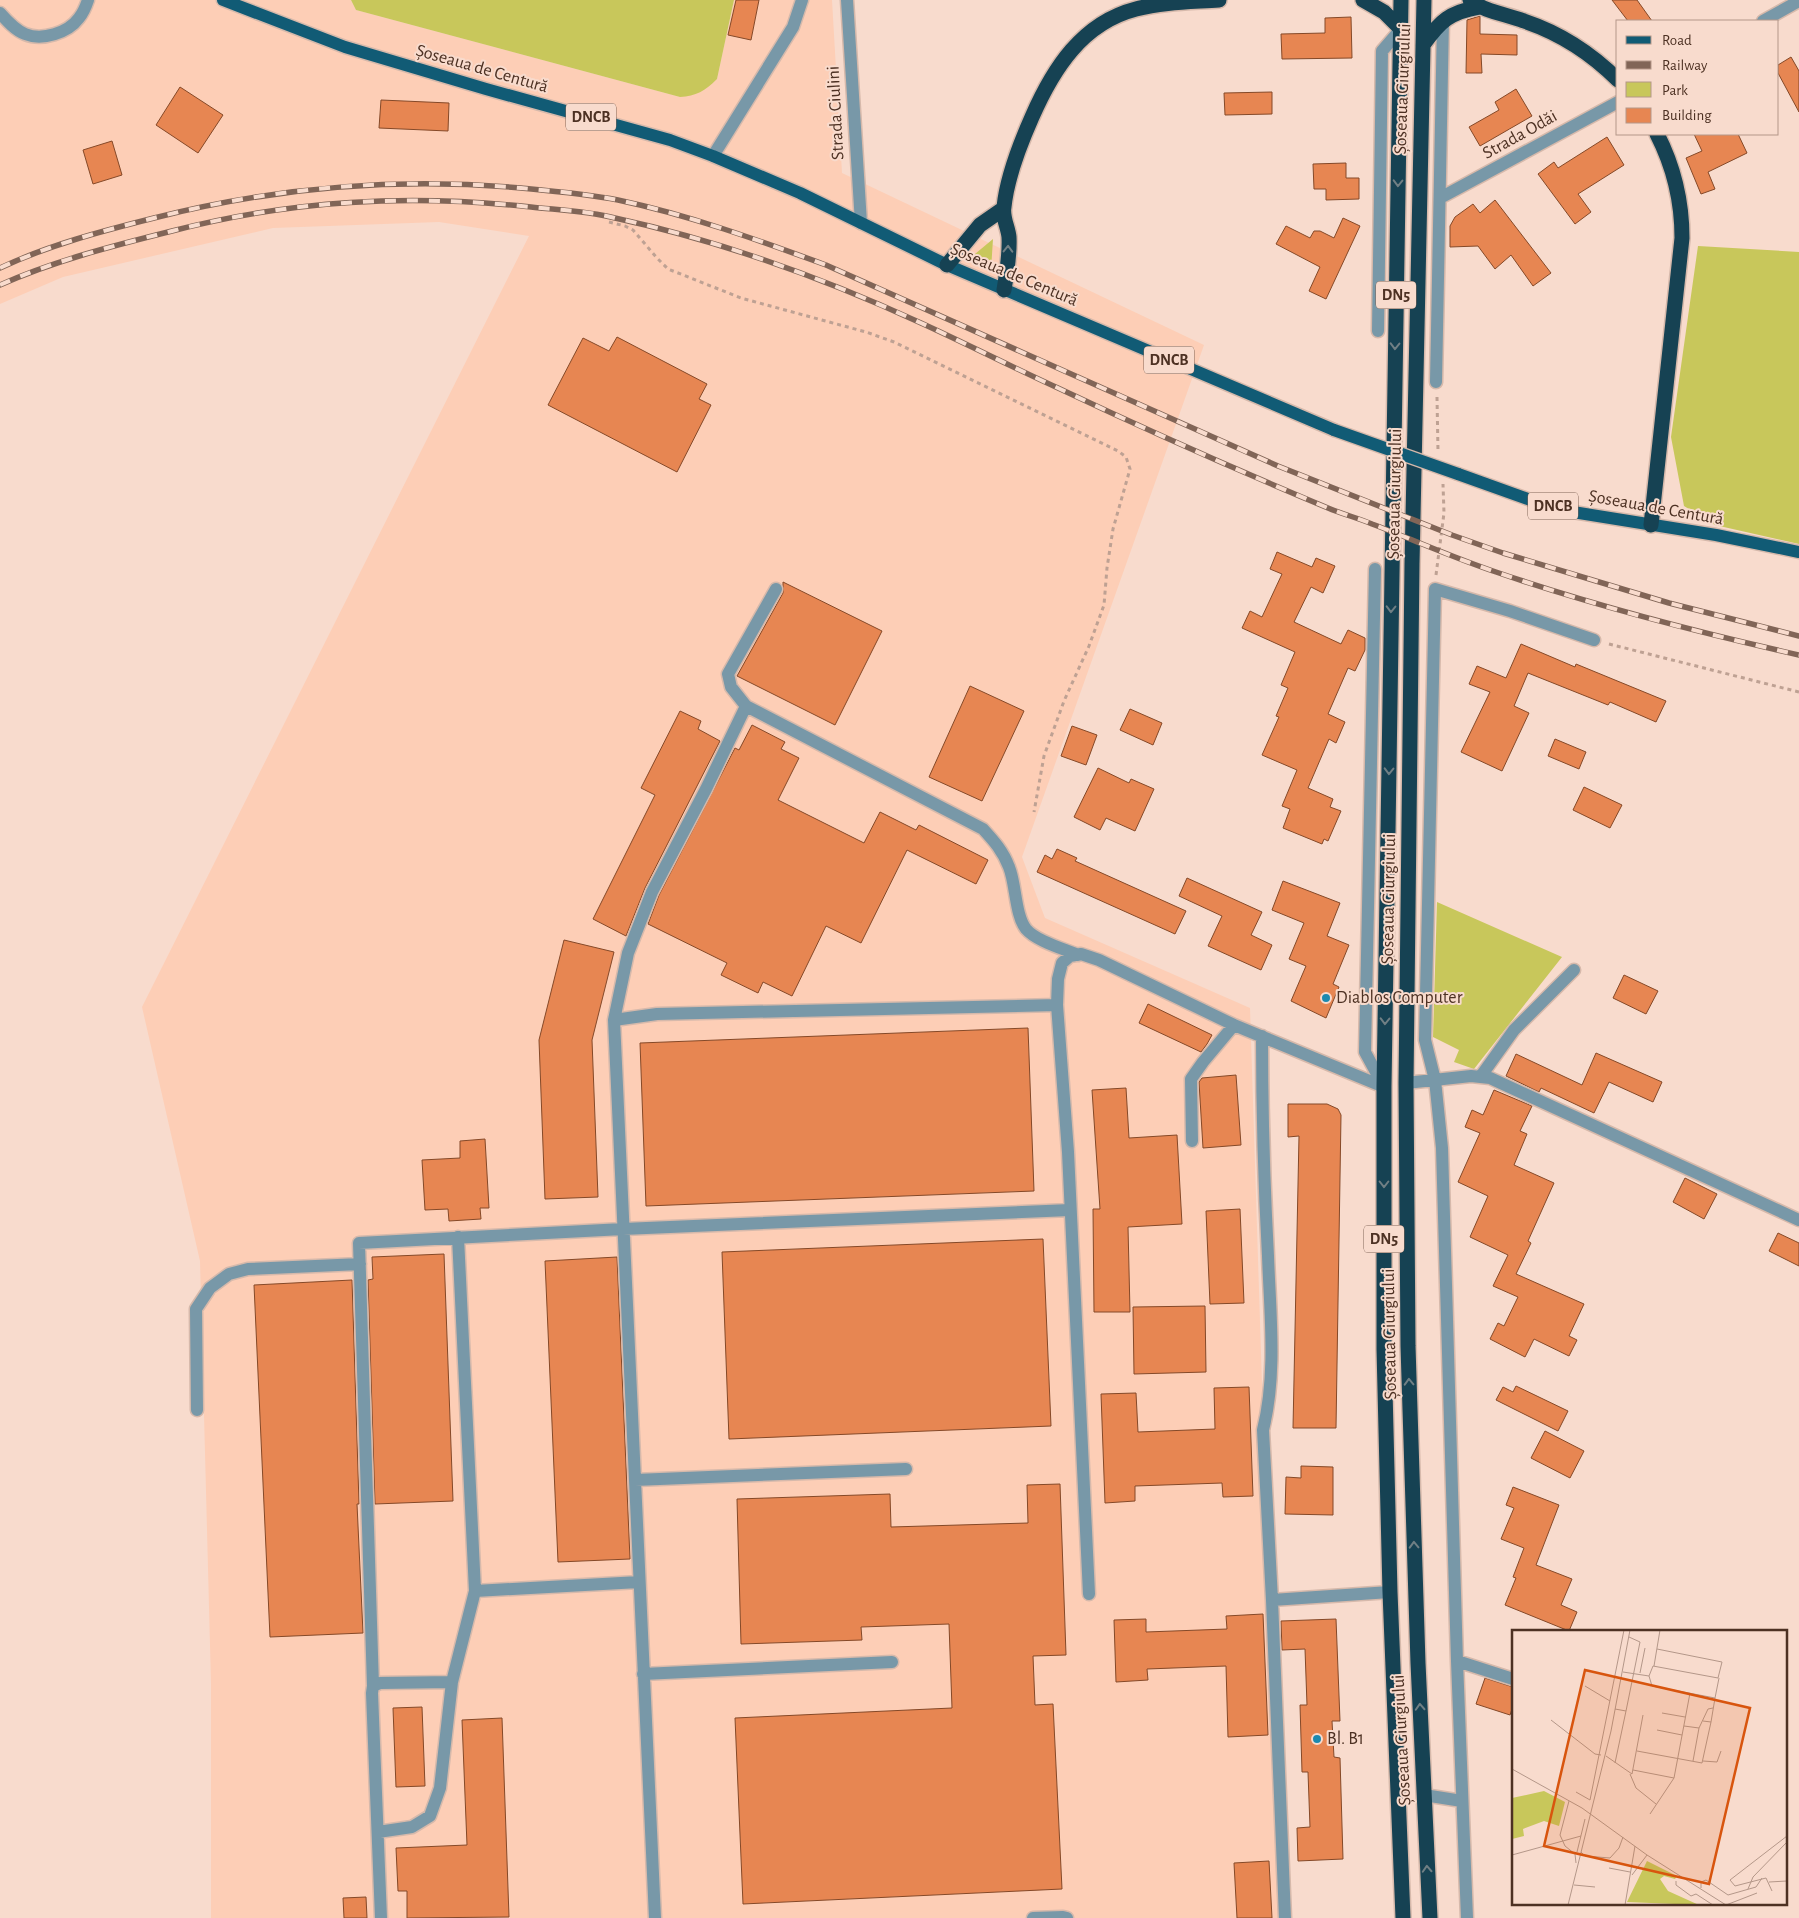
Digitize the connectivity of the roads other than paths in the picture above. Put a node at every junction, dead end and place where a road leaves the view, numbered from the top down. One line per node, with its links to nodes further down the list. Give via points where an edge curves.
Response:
1 (88, 0): 12 (street, via 79,18 62,31 44,36 25,34 9,24)
2 (223, 0): 10 (main road, Șoseaua de Centură / DNCB)
3 (802, 0): 20 (street, via 793,27)
4 (847, 0): 23 (street, Strada Ciulini)
5 (1219, 0): 22 (highway, via 1135,9 1088,32 1070,51 1039,101 1017,157)
6 (1363, 0): 15 (highway, via 1384,12)
7 (1401, 0): 15 (highway, Șoseaua Giurgiului / DN5)
8 (1424, 0): 16 (highway, Șoseaua Giurgiului / DN5)
9 (1799, 2): 14 (street)
10 (238, 3): 20 (main road, Șoseaua de Centură / DNCB, via 345,47 662,138)
11 (1475, 4): 13 (highway); 17 (highway, via 1548,29 1581,48)
12 (0, 13)
13 (1443, 20): 16 (highway); 21 (street)
14 (1765, 20)
15 (1401, 29): 26 (street, via 1382,51); 43 (highway, Șoseaua Giurgiului / DN5, one-way to 43)
16 (1423, 45): 42 (highway, Șoseaua Giurgiului / DN5)
17 (1616, 78)
18 (1616, 103): 21 (street, Strada Odăi)
19 (1658, 135): 28 (highway, via 1676,180 1682,213 1682,238)
20 (713, 156): 23 (main road, Șoseaua de Centură / DNCB)
21 (1440, 198): 27 (street)
22 (1003, 209): 24 (highway, via 980,225); 25 (highway, one-way to 22, via 1009,236)
23 (861, 223): 24 (main road, Șoseaua de Centură / DNCB)
24 (947, 266): 25 (main road, Șoseaua de Centură / DNCB)
25 (1004, 290): 28 (main road, Șoseaua de Centură / DNCB, bridge, via 1334,430 1539,503)
26 (1378, 331)
27 (1436, 382)
28 (1651, 525): 29 (main road, Șoseaua de Centură / DNCB)
29 (1799, 552)
30 (1376, 569): 43 (street, via 1365,1052)
31 (776, 589): 33 (street, via 728,674 731,687)
32 (1594, 640): 41 (street, via 1435,589 1426,1040)
33 (746, 706): 34 (street, via 983,829 998,845 1009,867 1021,919 1027,930 1037,938); 37 (street, via 652,892 628,953)
34 (1078, 955): 36 (street, via 1062,962); 38 (street, via 1099,960)
35 (1574, 970): 40 (street, via 1514,1030)
36 (1057, 1005): 37 (street, via 657,1014); 45 (street)
37 (614, 1020): 47 (street)
38 (1234, 1025): 39 (street); 44 (street, via 1191,1079)
39 (1262, 1036): 43 (street); 57 (street, via 1262,1142 1271,1334 1268,1410 1263,1430)
40 (1481, 1076): 41 (street); 46 (street)
41 (1435, 1080): 42 (street); 58 (street, via 1442,1148)
42 (1406, 1083): 64 (highway, Șoseaua Giurgiului / DN5, one-way to 42, via 1408,1346)
43 (1384, 1087): 55 (highway, Șoseaua Giurgiului / DN5, one-way to 55, via 1384,1349)
44 (1192, 1141)
45 (1070, 1210): 47 (street); 56 (street)
46 (1799, 1220)
47 (623, 1229): 48 (street); 52 (street)
48 (458, 1237): 49 (street, via 359,1243); 54 (street)
49 (360, 1264): 50 (street, via 248,1269 229,1274 210,1288 196,1310); 63 (street)
50 (197, 1410)
51 (906, 1469): 52 (street)
52 (634, 1480): 53 (street)
53 (639, 1582): 54 (street); 60 (street)
54 (474, 1591): 62 (street)
55 (1390, 1592): 57 (street); 72 (highway, Șoseaua Giurgiului / DN5)
56 (1089, 1594)
57 (1272, 1600): 71 (street)
58 (1457, 1661): 61 (street); 65 (street)
59 (892, 1662): 60 (street)
60 (643, 1674): 68 (street)
61 (1512, 1679)
62 (452, 1682): 63 (street, via 380,1683); 66 (street, via 440,1788 430,1816 412,1827)
63 (373, 1686): 66 (street)
64 (1424, 1795): 65 (street); 73 (highway, Șoseaua Giurgiului / DN5, one-way to 64)
65 (1462, 1801): 74 (street)
66 (378, 1832): 67 (street)
67 (381, 1918)
68 (655, 1918)
69 (1033, 1918): 70 (street)
70 (1066, 1918)
71 (1285, 1918)
72 (1403, 1918)
73 (1430, 1918)
74 (1467, 1918)

